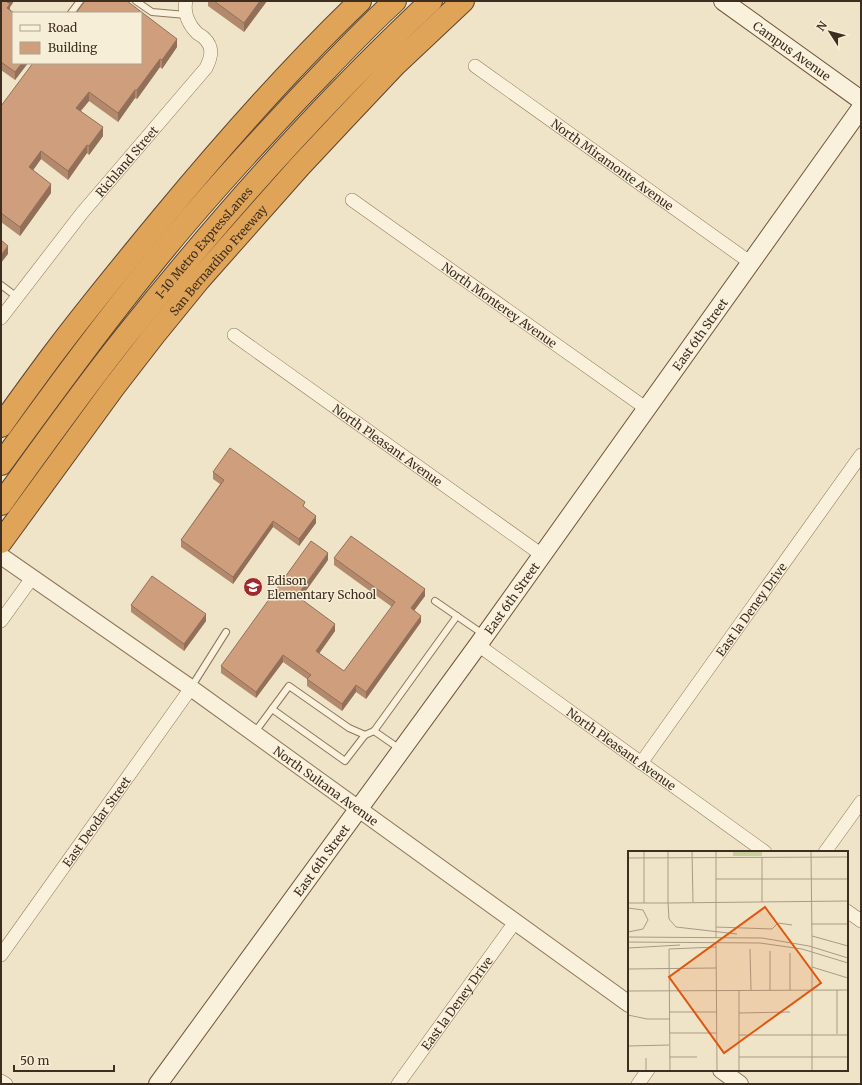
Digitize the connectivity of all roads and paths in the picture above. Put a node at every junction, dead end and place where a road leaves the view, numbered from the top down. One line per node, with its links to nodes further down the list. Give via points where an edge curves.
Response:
1 (80, 1): 9 (lane)
2 (136, 1): 10 (lane, via 152,12)
3 (186, 1): 10 (street)
4 (360, 1): 20 (highway, via 291,71 224,145)
5 (395, 1): 25 (highway, I-10 Metro ExpressLanes, via 266,133 167,247 66,375)
6 (431, 1): 26 (highway, I-10 Metro ExpressLanes, via 337,94 205,240 123,339)
7 (463, 1): 27 (highway, San Bernardino Freeway, via 395,65 300,166 204,275 114,387)
8 (723, 1): 12 (main road, Campus Avenue)
9 (72, 12)
10 (186, 15): 17 (street, Richland Street, via 190,25 210,45 210,60 206,68 82,213)
11 (475, 66): 15 (street, North Miramonte Avenue)
12 (861, 100)
13 (861, 108): 15 (main road, East 6th Street)
14 (352, 200): 21 (street, North Monterey Avenue)
15 (751, 263): 21 (main road, East 6th Street)
16 (1, 286): 17 (lane)
17 (17, 297): 18 (street, Richland Street)
18 (1, 318)
19 (234, 335): 28 (street, North Pleasant Avenue)
20 (50, 357): 22 (highway); 23 (highway)
21 (647, 409): 28 (main road, East 6th Street)
22 (1, 410)
23 (1, 426)
24 (861, 455): 42 (street, East la Deney Drive)
25 (1, 464)
26 (1, 504)
27 (1, 542)
28 (542, 555): 35 (main road, East 6th Street)
29 (1, 556): 30 (street, North Sultana Avenue)
30 (26, 574): 33 (street); 36 (street, North Sultana Avenue)
31 (435, 601): 32 (lane)
32 (457, 616): 35 (lane); 38 (lane)
33 (1, 621)
34 (226, 632): 36 (lane)
35 (481, 640): 41 (main road, East 6th Street); 42 (street, North Pleasant Avenue)
36 (191, 688): 39 (street, North Sultana Avenue); 50 (street, East Deodar Street)
37 (272, 709): 39 (lane); 40 (lane, via 289,686 349,728); 40 (lane, via 345,761)
38 (374, 731): 40 (lane); 41 (lane)
39 (254, 734): 44 (street, North Sultana Avenue)
40 (365, 735)
41 (401, 750): 44 (main road, East 6th Street)
42 (641, 763): 45 (street, North Pleasant Avenue)
43 (861, 802): 46 (street)
44 (358, 808): 49 (street, North Sultana Avenue); 56 (main road, East 6th Street)
45 (764, 851)
46 (826, 851)
47 (848, 912): 48 (street)
48 (861, 921)
49 (515, 922): 51 (street, North Sultana Avenue); 57 (street, East la Deney Drive)
50 (1, 954)
51 (628, 1003)
52 (647, 1071): 58 (street)
53 (722, 1071): 59 (street)
54 (1, 1080): 55 (street)
55 (6, 1084)
56 (158, 1084)
57 (398, 1084)
58 (638, 1084)
59 (740, 1084)

